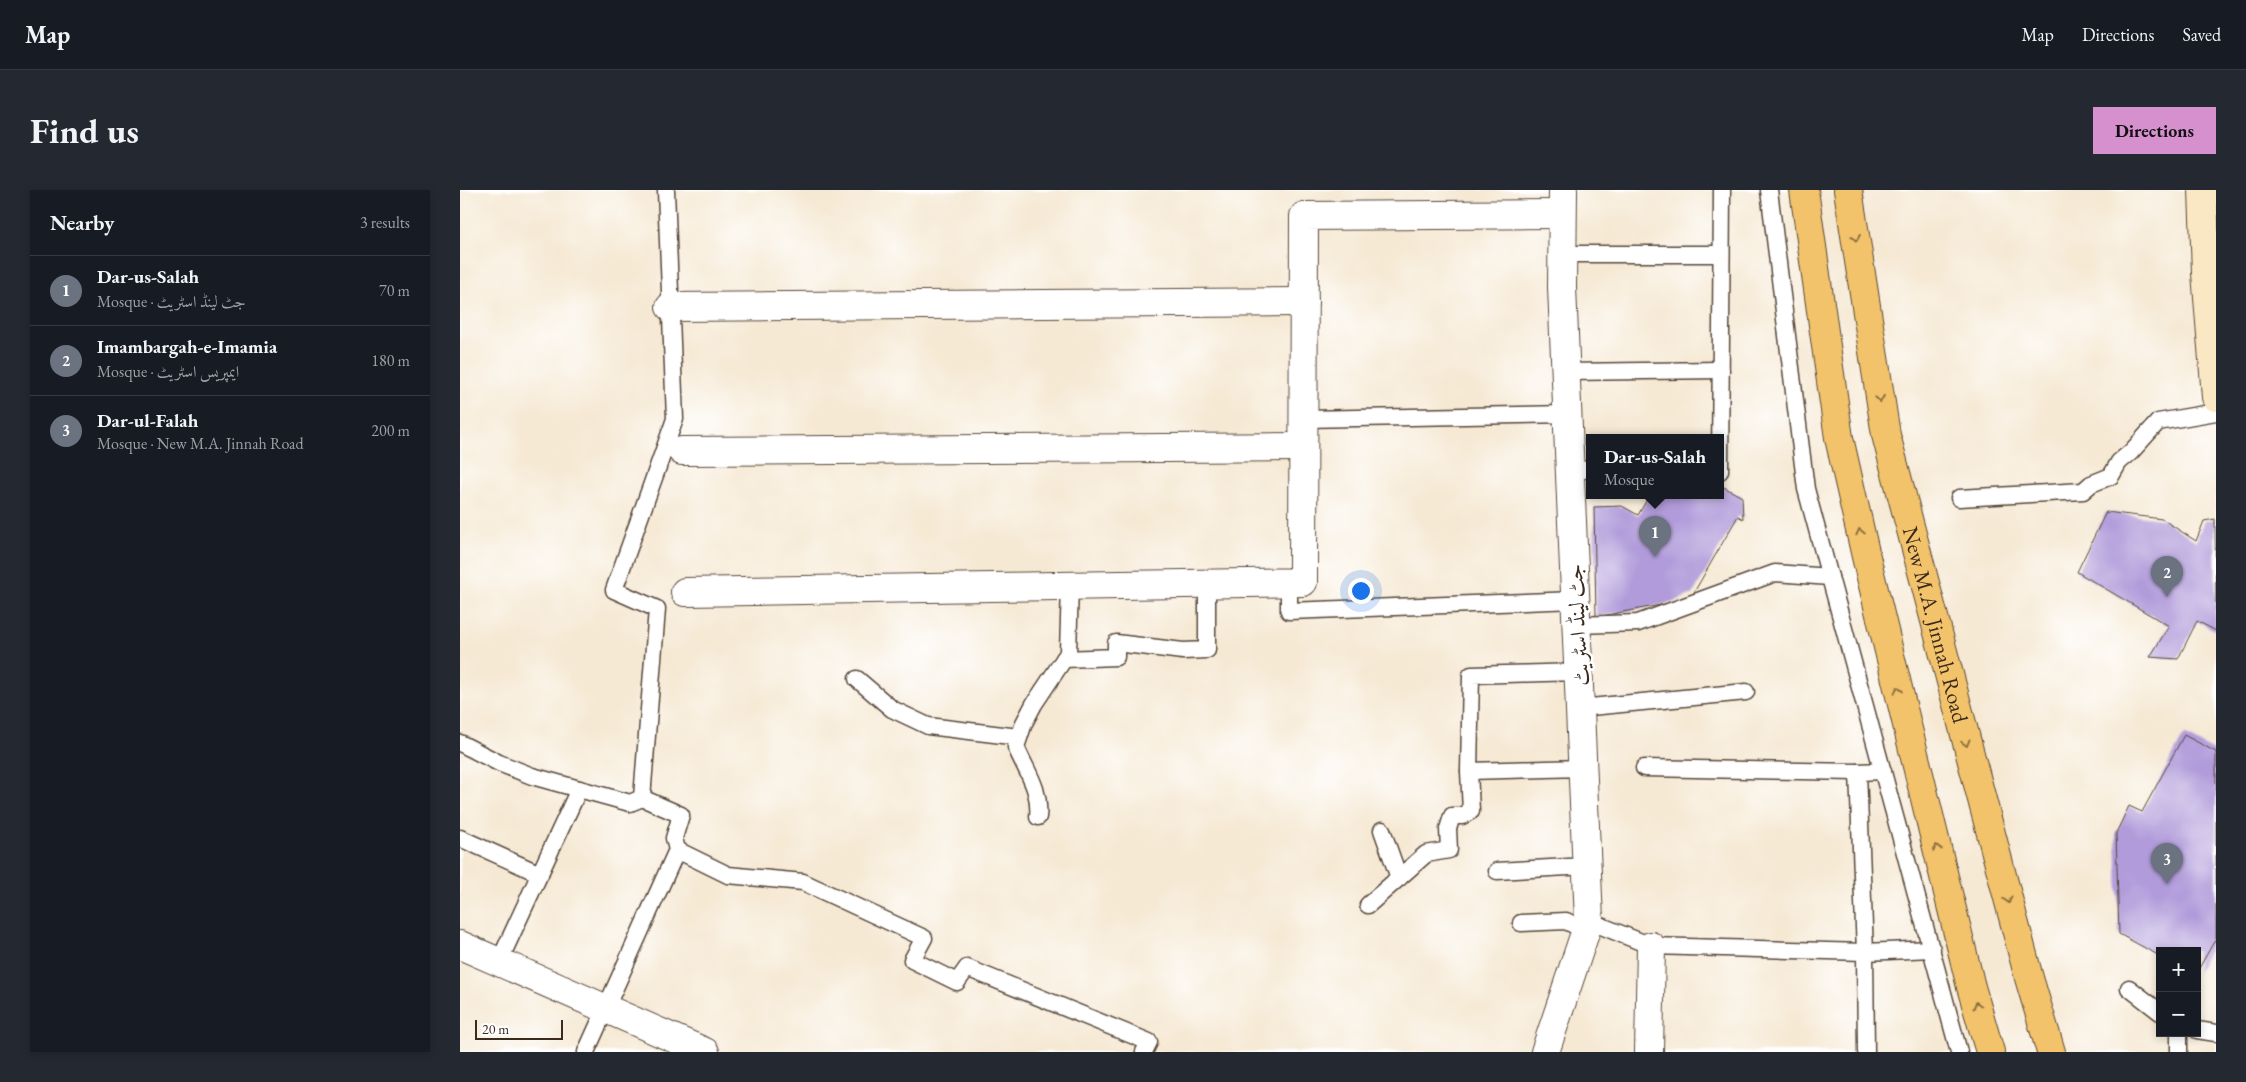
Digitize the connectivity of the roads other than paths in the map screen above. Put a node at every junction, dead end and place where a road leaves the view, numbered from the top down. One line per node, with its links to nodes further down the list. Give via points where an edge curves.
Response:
1 (666, 190): 12 (lane)
2 (1722, 190): 9 (lane)
3 (1769, 190): 25 (lane, via 1806,489)
4 (1804, 190): 74 (main road, one-way to 4, via 1839,438)
5 (1848, 190): 75 (main road, New M.A. Jinnah Road, one-way to 75, via 1886,435)
6 (2203, 190): 10 (street)
7 (1562, 202): 8 (street, جٹ لینڈ اسٹریٹ); 11 (street, via 1304,216)
8 (1562, 254): 9 (lane); 15 (street, جٹ لینڈ اسٹریٹ)
9 (1721, 254): 14 (lane)
10 (2211, 262): 13 (street)
11 (1304, 302): 12 (street); 19 (street)
12 (670, 307): 44 (lane, via 675,419 614,590 657,609)
13 (2213, 327): 16 (street)
14 (1722, 370): 15 (lane); 20 (lane)
15 (1566, 372): 18 (street, جٹ لینڈ اسٹریٹ)
16 (2216, 397)
17 (2216, 412): 24 (lane, via 2158,422 2119,462 2111,476 2091,484 2083,492)
18 (1568, 414): 19 (lane); 23 (street, جٹ لینڈ اسٹریٹ)
19 (1303, 419): 21 (street)
20 (1721, 434)
21 (1303, 447): 22 (street); 26 (street, via 1303,582)
22 (682, 451)
23 (1580, 470): 30 (street, جٹ لینڈ اسٹریٹ)
24 (1959, 498)
25 (1830, 577): 30 (lane, via 1775,573 1638,623); 41 (lane)
26 (1289, 582): 27 (street); 30 (lane, via 1288,611)
27 (1207, 584): 28 (street); 31 (lane, via 1207,650 1183,651 1116,643 1116,657)
28 (1070, 585): 29 (street); 31 (lane, via 1068,653)
29 (684, 592)
30 (1576, 613): 32 (street, جٹ لینڈ اسٹریٹ)
31 (1064, 659): 36 (lane, via 1034,704)
32 (1578, 672): 35 (street, جٹ لینڈ اسٹریٹ); 40 (lane, via 1471,675)
33 (857, 680): 36 (lane, via 892,709 928,726)
34 (1746, 692): 35 (lane)
35 (1580, 708): 38 (street, جٹ لینڈ اسٹریٹ)
36 (1019, 737): 45 (lane, via 1016,747 1035,784)
37 (460, 743): 43 (lane, via 532,776)
38 (1583, 768): 40 (lane); 49 (street, جٹ لینڈ اسٹریٹ)
39 (1644, 768): 42 (lane)
40 (1469, 771): 52 (lane, via 1471,811 1462,816 1452,816 1448,829 1449,850 1426,854)
41 (1883, 771): 42 (lane); 58 (lane)
42 (1858, 772): 59 (lane)
43 (579, 789): 44 (lane, via 630,803); 51 (lane)
44 (642, 798): 48 (lane, via 681,815 674,838)
45 (1038, 816)
46 (1382, 830): 52 (lane)
47 (460, 838): 51 (lane)
48 (677, 850): 62 (lane); 69 (lane, via 728,875 802,882 924,938 912,960 957,982 967,968 1149,1042)
49 (1587, 866): 50 (lane); 55 (street, جٹ لینڈ اسٹریٹ)
50 (1497, 871)
51 (540, 874): 60 (lane)
52 (1399, 878): 53 (lane)
53 (1368, 905)
54 (1521, 923): 55 (lane, via 1566,921)
55 (1588, 926): 57 (lane); 70 (street, جٹ لینڈ اسٹریٹ)
56 (460, 945): 60 (street)
57 (1651, 946): 59 (lane); 71 (street)
58 (1932, 949): 59 (lane); 73 (lane)
59 (1865, 952): 72 (lane)
60 (499, 962): 62 (street)
61 (2129, 988): 63 (lane)
62 (607, 1008): 67 (lane); 68 (street)
63 (2156, 1009)
64 (2201, 1031): 65 (lane)
65 (2216, 1033)
66 (2179, 1037): 76 (lane)
67 (586, 1052)
68 (705, 1052)
69 (1144, 1052)
70 (1545, 1052)
71 (1648, 1052)
72 (1866, 1052)
73 (1959, 1052)
74 (1990, 1052)
75 (2051, 1052)
76 (2179, 1052)

